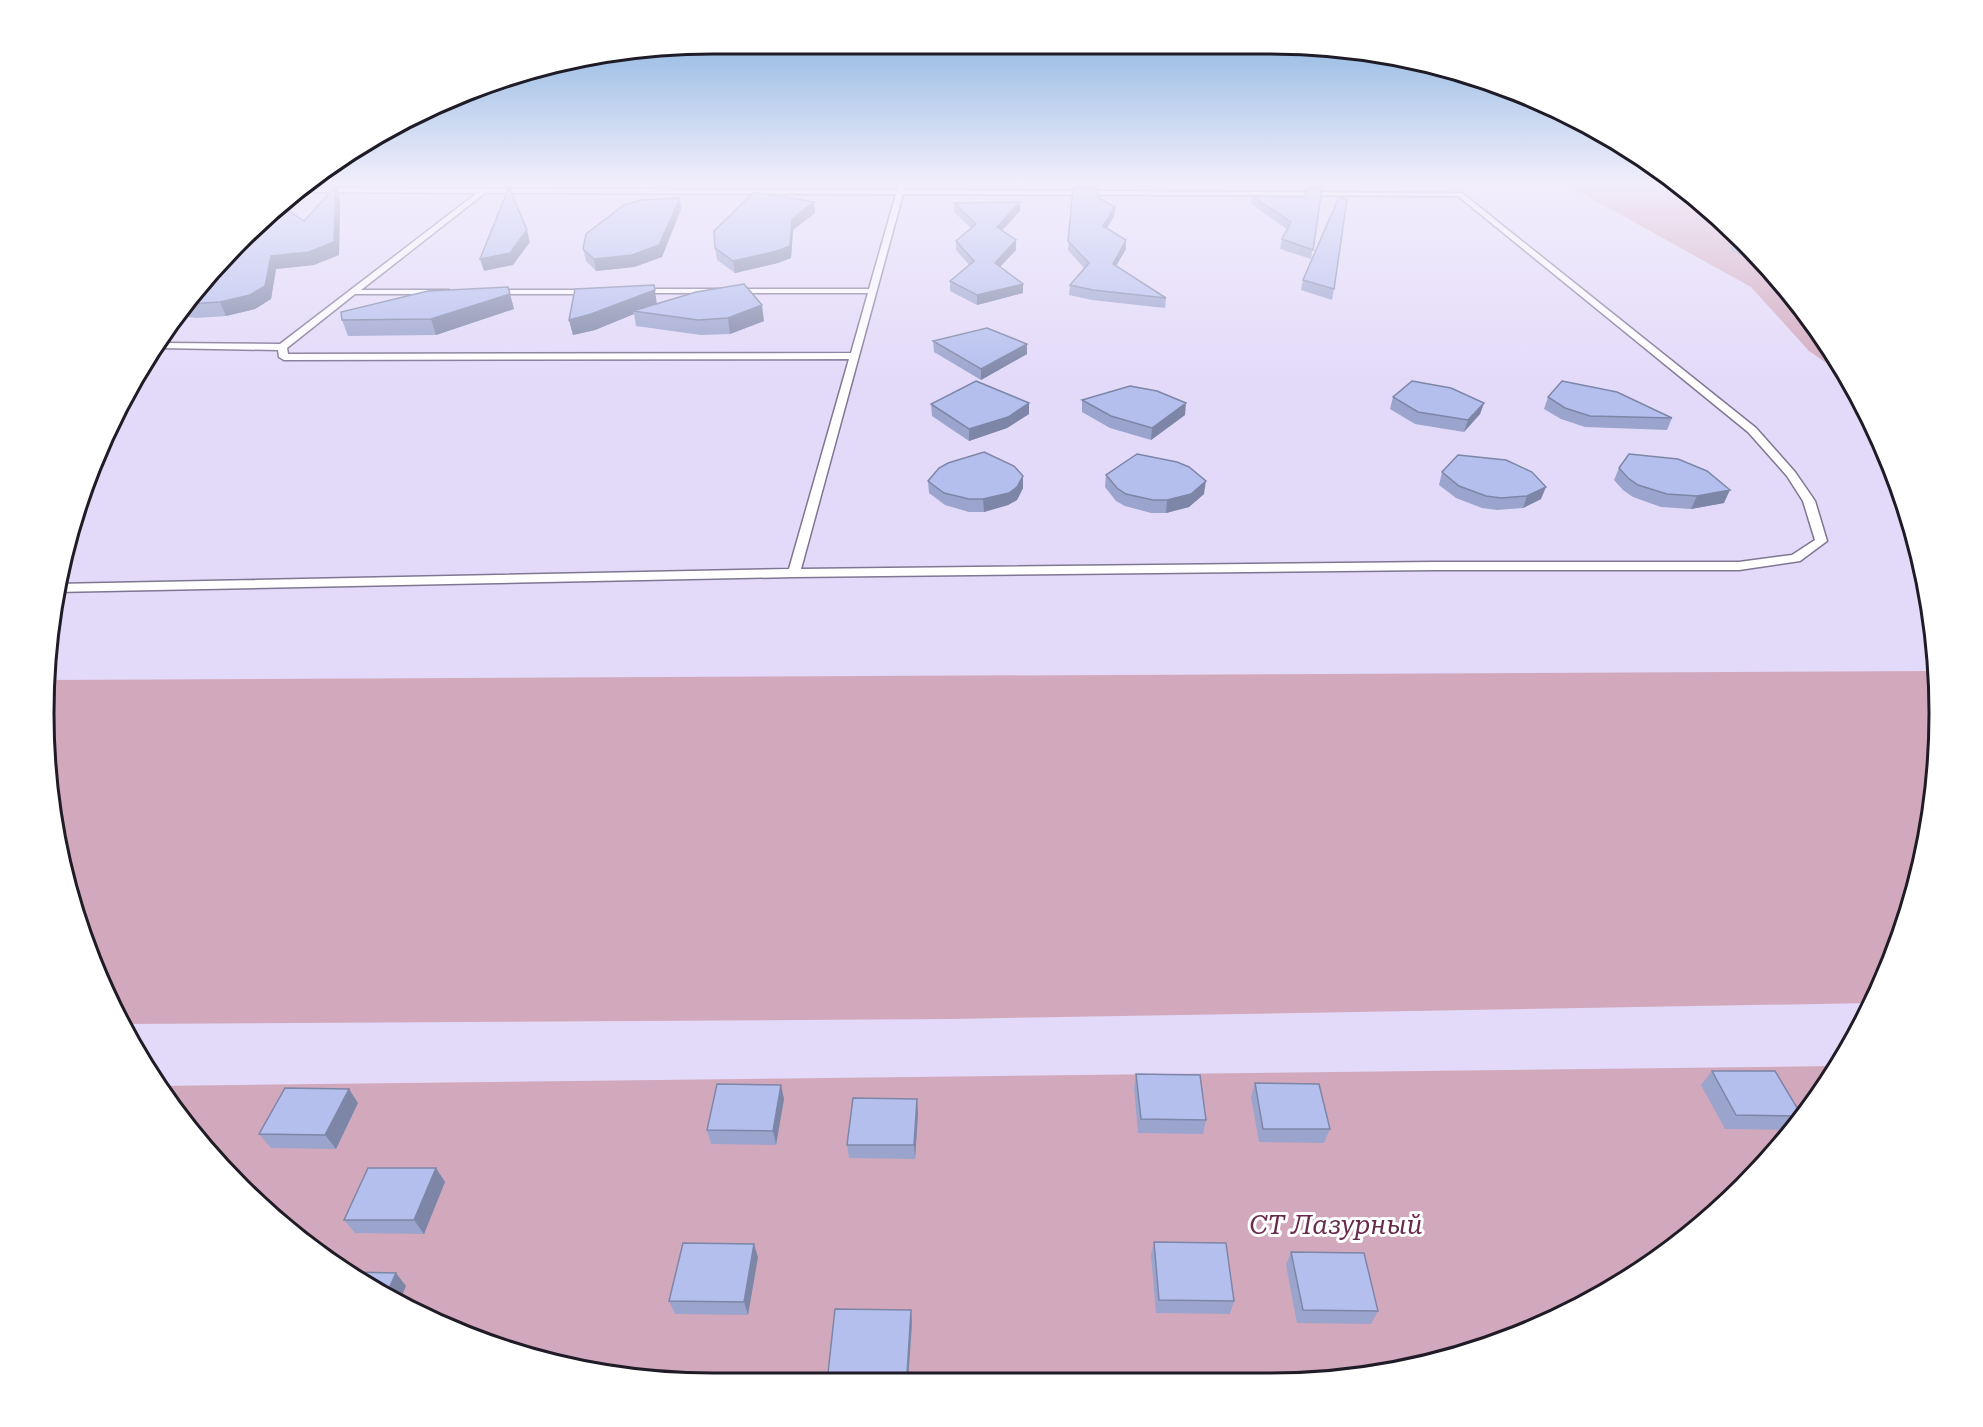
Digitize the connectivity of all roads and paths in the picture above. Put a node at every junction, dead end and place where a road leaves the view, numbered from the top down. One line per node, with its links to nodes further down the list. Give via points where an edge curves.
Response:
1 (410, 248): 7 (lane)
2 (884, 248): 6 (lane)
3 (1526, 248): 13 (lane, via 1752,430 1809,501 1821,541 1796,558 1739,566)
4 (601, 291): 9 (lane)
5 (624, 291): 6 (lane)
6 (872, 291): 12 (lane)
7 (353, 292): 8 (lane); 11 (lane)
8 (459, 292)
9 (483, 292)
10 (166, 346): 11 (lane)
11 (282, 347): 12 (lane, via 284,357)
12 (854, 356): 13 (lane)
13 (794, 573): 14 (lane)
14 (67, 588)

